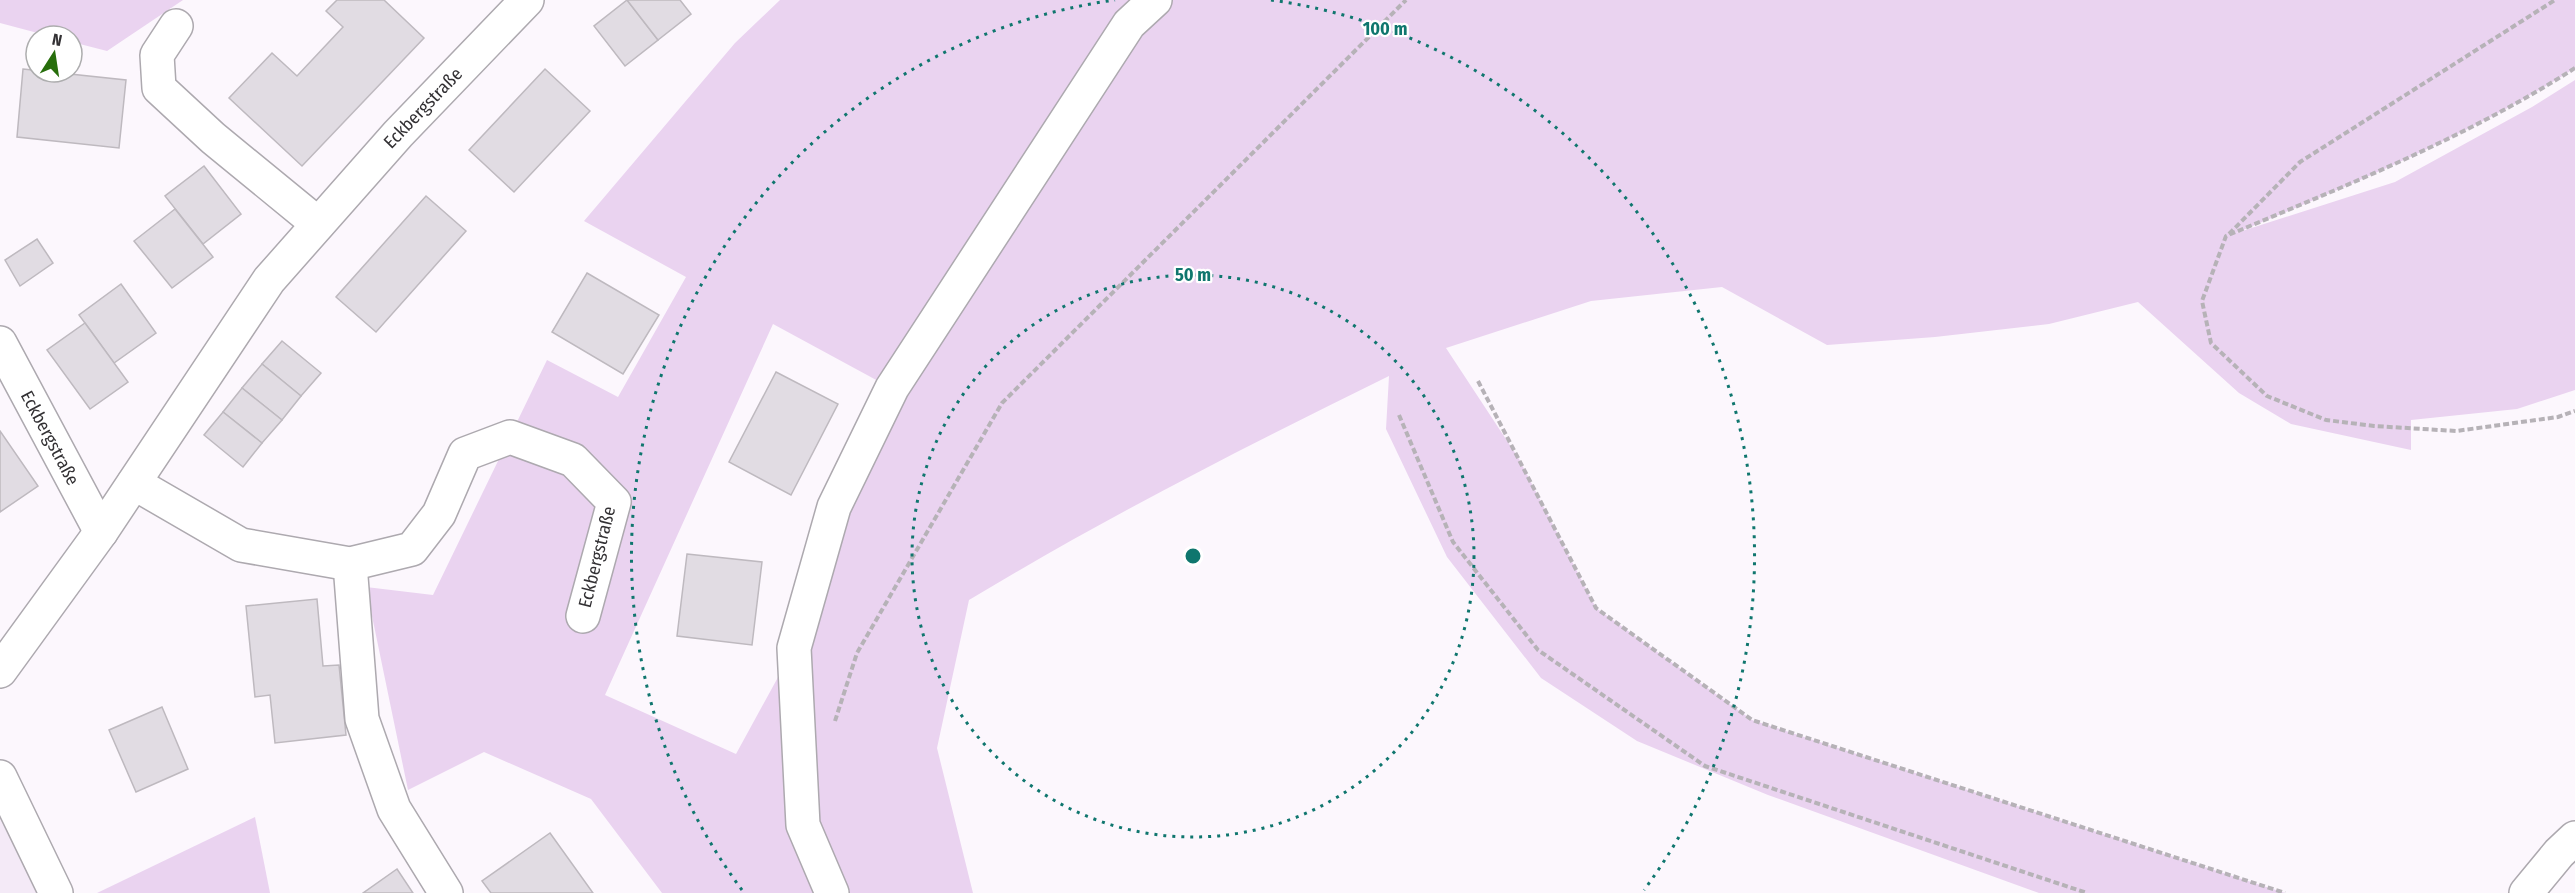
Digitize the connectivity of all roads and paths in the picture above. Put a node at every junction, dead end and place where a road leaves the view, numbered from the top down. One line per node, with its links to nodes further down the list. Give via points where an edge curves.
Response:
1 (527, 0): 7 (street, Eckbergstraße)
2 (1155, 0): 23 (street, via 1129,24 892,388 834,507 794,648 803,825)
3 (1406, 0): 18 (path, via 1002,403 856,653)
4 (2555, 0): 8 (path, via 2300,162)
5 (176, 26): 7 (street, via 157,56 159,88)
6 (2575, 68): 8 (path, via 2531,96 2394,166)
7 (318, 224): 13 (street, Eckbergstraße, via 269,280)
8 (2226, 236): 11 (path, via 2202,301 2211,343 2267,396 2326,420 2456,431 2558,417)
9 (0, 343): 14 (street, Eckbergstraße)
10 (1478, 381): 25 (path, via 1596,608 1752,720)
11 (2575, 411)
12 (1399, 414): 24 (path, via 1453,542 1538,650 1705,766)
13 (134, 483): 14 (street, Eckbergstraße); 15 (street, Eckbergstraße, via 241,545)
14 (101, 532): 17 (street, Eckbergstraße)
15 (350, 564): 16 (street, Eckbergstraße, via 412,549 439,514 465,454 510,437 573,460 614,502); 22 (street, via 362,719 394,809)
16 (583, 616)
17 (0, 671)
18 (833, 728)
19 (0, 777): 21 (street)
20 (2575, 838): 26 (street)
21 (56, 893)
22 (446, 893)
23 (832, 893)
24 (2087, 893)
25 (2286, 893)
26 (2526, 893)

